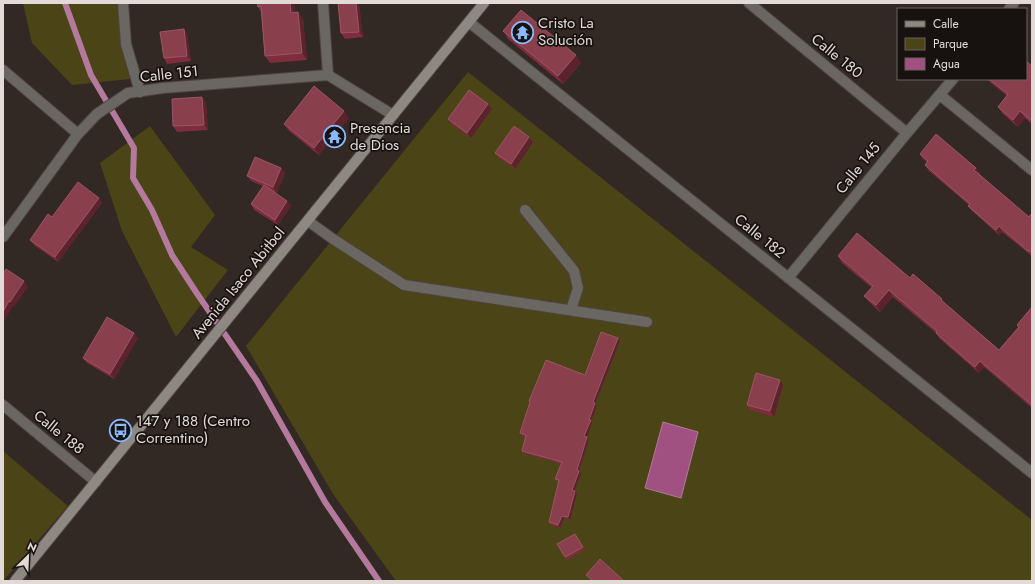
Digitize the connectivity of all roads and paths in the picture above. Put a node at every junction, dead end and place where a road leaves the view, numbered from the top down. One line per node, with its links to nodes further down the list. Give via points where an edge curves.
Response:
1 (123, 3): 9 (street, via 126,44)
2 (323, 3): 7 (street)
3 (484, 3): 5 (main road, Avenida Isaco Abitbol)
4 (749, 3): 12 (street, Calle 180)
5 (469, 22): 11 (main road, Avenida Isaco Abitbol); 18 (street, Calle 182)
6 (3, 70): 13 (street)
7 (328, 75): 9 (street, Calle 151); 11 (street)
8 (952, 80): 10 (street, Calle 145)
9 (140, 92): 13 (street, Calle 151, via 128,93 97,114)
10 (940, 95): 12 (street, Calle 145); 14 (street)
11 (393, 115): 16 (main road, Avenida Isaco Abitbol)
12 (907, 133): 18 (street, Calle 145)
13 (78, 134): 17 (street, Calle 151)
14 (1032, 170)
15 (524, 210): 19 (street, via 574,271 578,288)
16 (308, 221): 19 (street, via 404,285); 23 (main road, Avenida Isaco Abitbol)
17 (3, 237)
18 (788, 278): 22 (street, Calle 182)
19 (571, 310): 20 (street)
20 (647, 322)
21 (3, 405): 23 (street, Calle 188)
22 (1032, 473)
23 (96, 482): 24 (main road, Avenida Isaco Abitbol)
24 (15, 581)

